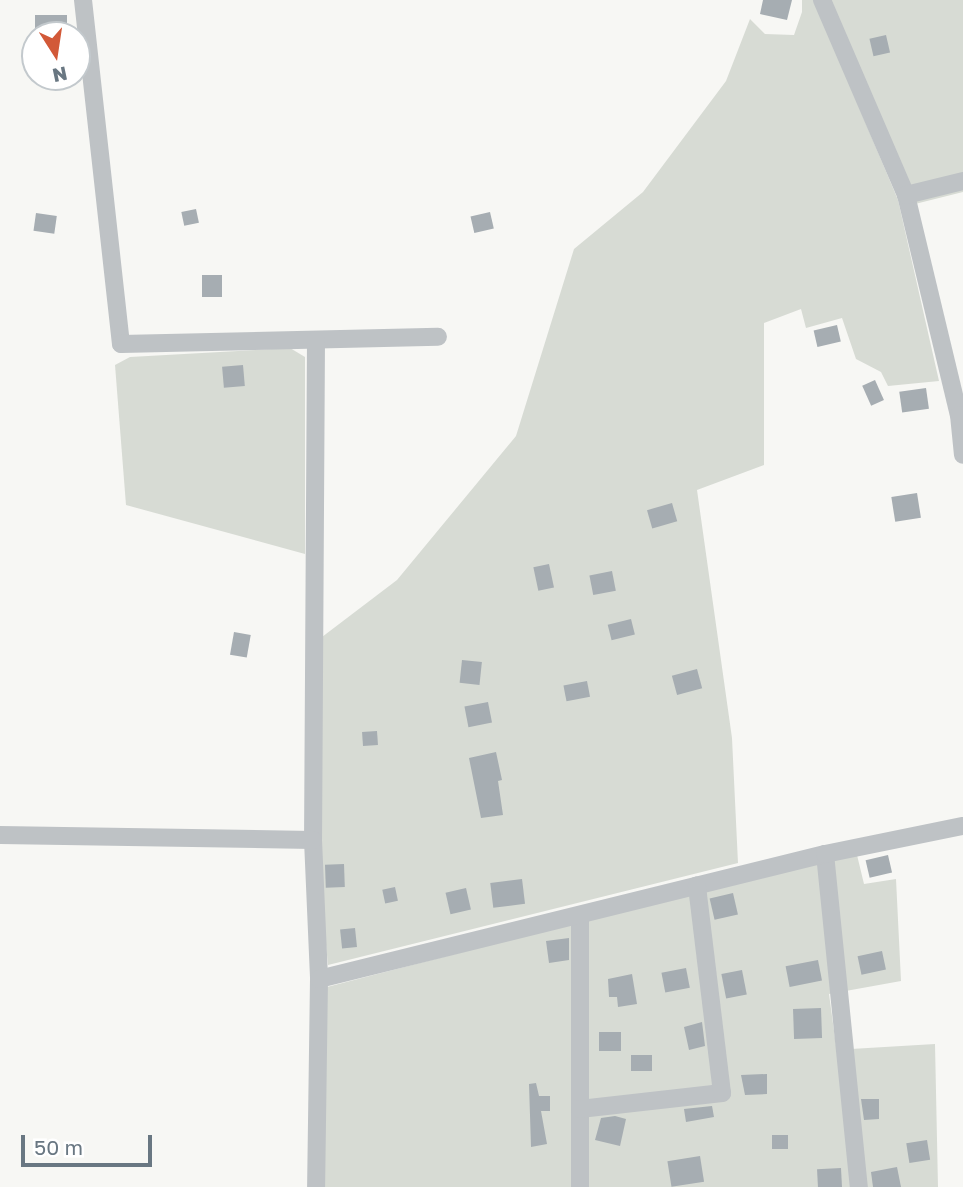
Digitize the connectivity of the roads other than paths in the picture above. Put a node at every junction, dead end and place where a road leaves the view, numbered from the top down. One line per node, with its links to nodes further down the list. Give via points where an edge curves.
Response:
1 (83, 0): 6 (street, via 121,344)
2 (822, 0): 4 (street)
3 (963, 181): 4 (street)
4 (906, 195): 7 (street, via 959,415)
5 (438, 337): 6 (street)
6 (316, 340): 10 (street)
7 (963, 454)
8 (963, 826): 11 (street)
9 (0, 835): 10 (street)
10 (313, 840): 14 (street)
11 (825, 854): 12 (street); 18 (street)
12 (697, 886): 13 (street); 15 (street, via 722,1093)
13 (580, 915): 14 (street); 15 (street)
14 (319, 979): 16 (street)
15 (580, 1109): 17 (street)
16 (316, 1187)
17 (580, 1187)
18 (859, 1187)

